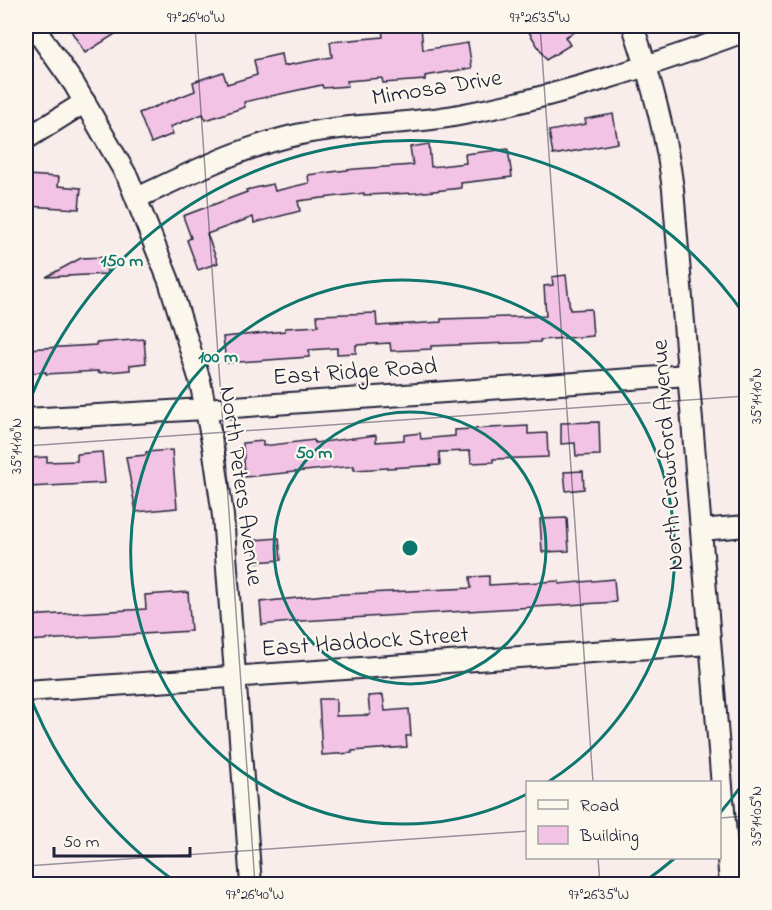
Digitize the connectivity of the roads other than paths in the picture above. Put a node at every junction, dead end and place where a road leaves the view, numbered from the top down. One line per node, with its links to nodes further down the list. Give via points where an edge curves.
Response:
1 (33, 26): 5 (street, North Peters Avenue)
2 (633, 26): 4 (street, North Crawford Avenue)
3 (747, 31): 4 (street, Mimosa Drive)
4 (646, 65): 7 (street, Mimosa Drive, via 484,110 286,138 242,150); 8 (street, North Crawford Avenue, via 669,156)
5 (85, 102): 6 (street); 7 (street, North Peters Avenue)
6 (26, 139)
7 (137, 198): 9 (street, North Peters Avenue, via 170,281)
8 (688, 375): 9 (street, East Ridge Road); 12 (street, North Crawford Avenue)
9 (206, 409): 10 (street, East Ridge Road); 14 (street, North Peters Avenue, via 223,516)
10 (26, 419)
11 (747, 526): 12 (street)
12 (701, 530): 13 (street, North Crawford Avenue)
13 (709, 644): 14 (street, East Haddock Street); 16 (street, North Crawford Avenue)
14 (236, 677): 15 (street, East Haddock Street); 17 (street, North Peters Avenue)
15 (26, 691)
16 (735, 882)
17 (251, 885)

